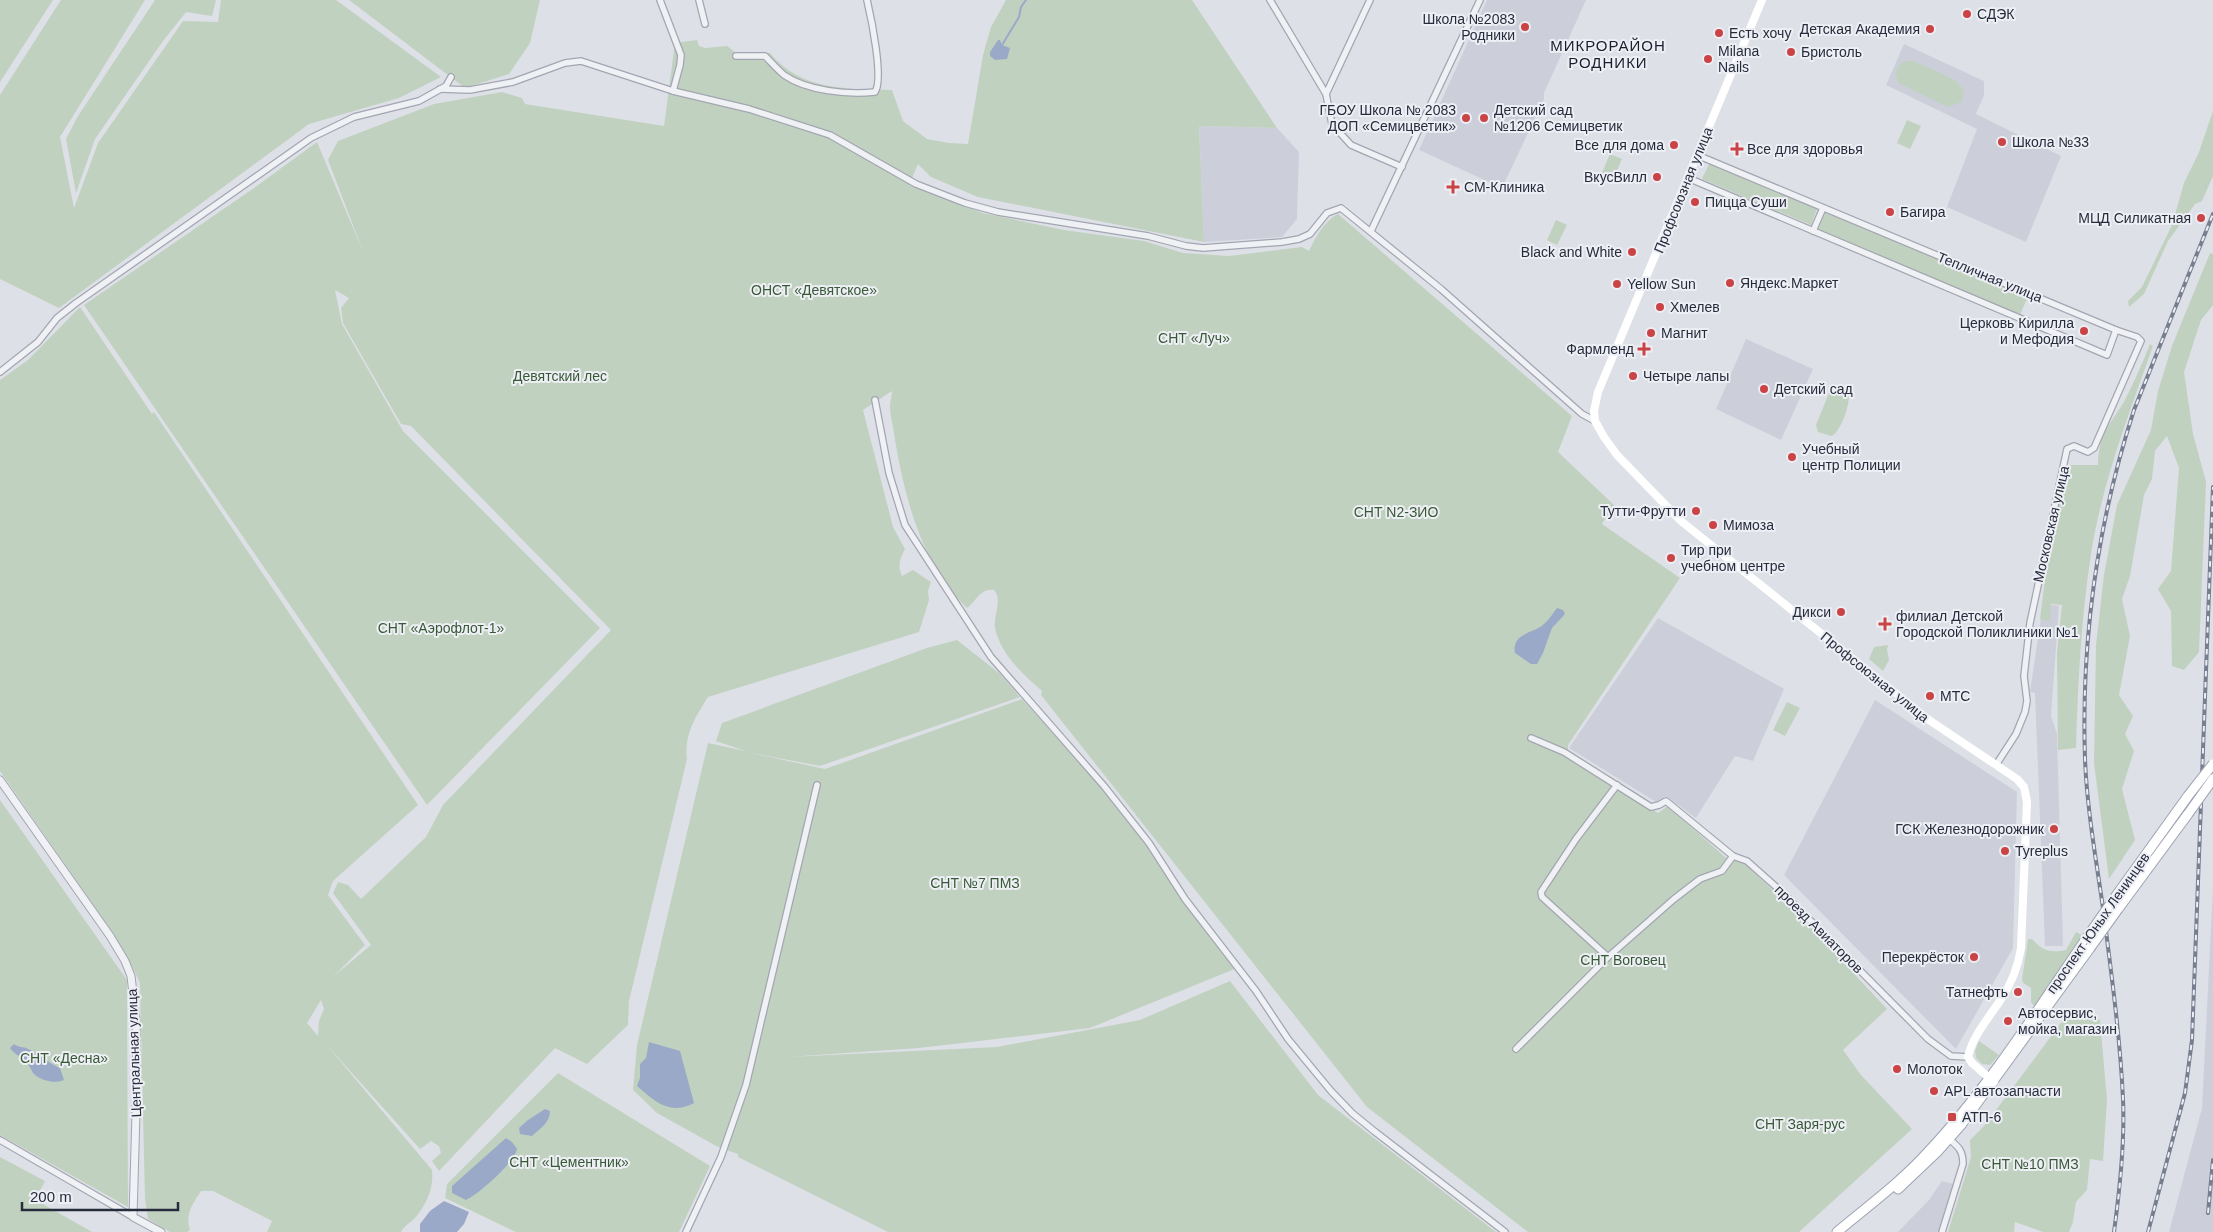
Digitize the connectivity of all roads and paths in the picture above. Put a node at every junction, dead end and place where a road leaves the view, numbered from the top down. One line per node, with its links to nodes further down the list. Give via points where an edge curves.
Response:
1 (660, 0): 14 (street, via 680,55)
2 (699, 0): 10 (street)
3 (867, 0): 11 (street, via 878,71 875,92 852,94 825,90 784,74 765,56)
4 (1270, 0): 9 (street)
5 (1278, 0): 9 (street)
6 (1370, 0): 15 (street)
7 (1480, 0): 17 (street)
8 (1762, 0): 16 (main road, Профсоюзная улица)
9 (1274, 8): 15 (street)
10 (705, 24)
11 (736, 56)
12 (451, 77): 13 (street)
13 (440, 89): 14 (street, via 470,90 513,82 565,63 581,61); 23 (street, via 419,101 354,117 311,138 76,303 57,318 38,342)
14 (673, 91): 21 (street, via 749,109 830,135 916,184 998,212 1203,248 1298,239 1310,234 1327,213 1341,208)
15 (1326, 94): 17 (street, via 1332,124 1351,144)
16 (1697, 155): 18 (main road, Профсоюзная улица); 19 (street, Тепличная улица)
17 (1402, 167): 21 (street)
18 (1688, 178): 20 (street, Тепличная улица); 25 (main road, Профсоюзная улица, via 1595,401)
19 (1823, 208): 20 (street); 22 (street, Тепличная улица)
20 (1813, 231): 22 (street, Тепличная улица, via 2107,354)
21 (1370, 232): 25 (street, via 1441,289 1576,408)
22 (2116, 330): 28 (street, Московская улица, via 2141,341 2094,448 2088,452 2074,446 2068,449 2030,623 2024,676 2025,712 2016,734)
23 (0, 372)
24 (875, 400): 43 (street, via 889,473 905,525 990,657 1150,843 1185,899 1256,991 1288,1039 1331,1091 1374,1131)
25 (1596, 421): 28 (main road, Профсоюзная улица, via 1617,455 1681,521 1929,720)
26 (1531, 738): 32 (street, via 1564,752)
27 (2213, 764): 37 (main road, проспект Юных Ленинцев, bridge, via 2116,896)
28 (1996, 765): 36 (main road, Профсоюзная улица, via 2017,778 2024,787 2027,802 2022,948 2015,974 1974,1039)
29 (2213, 779): 37 (main road, проспект Юных Ленинцев, bridge)
30 (0, 780): 40 (street, Центральная улица, via 110,936 131,976 137,1077)
31 (817, 785): 42 (street, via 746,1085 721,1157)
32 (1617, 785): 33 (street, проезд Авиаторов, via 1652,807 1666,801); 34 (street, via 1576,839 1542,892 1542,897)
33 (1733, 856): 34 (street, via 1722,871 1700,879 1674,898); 36 (street, проезд Авиаторов, via 1747,861 1783,893 1928,1039 1951,1056)
34 (1608, 957): 35 (street)
35 (1516, 1049)
36 (1968, 1057): 37 (main road)
37 (1991, 1080): 39 (main road, проспект Юных Ленинцев); 44 (main road, проспект Юных Ленинцев, via 1912,1168)
38 (0, 1140): 40 (street)
39 (1949, 1140): 45 (main road, проспект Юных Ленинцев, via 1908,1180); 46 (street, via 1963,1154 1963,1164)
40 (134, 1217): 41 (street)
41 (161, 1232)
42 (686, 1232)
43 (1505, 1232)
44 (1837, 1232)
45 (1846, 1232)
46 (1942, 1232)

